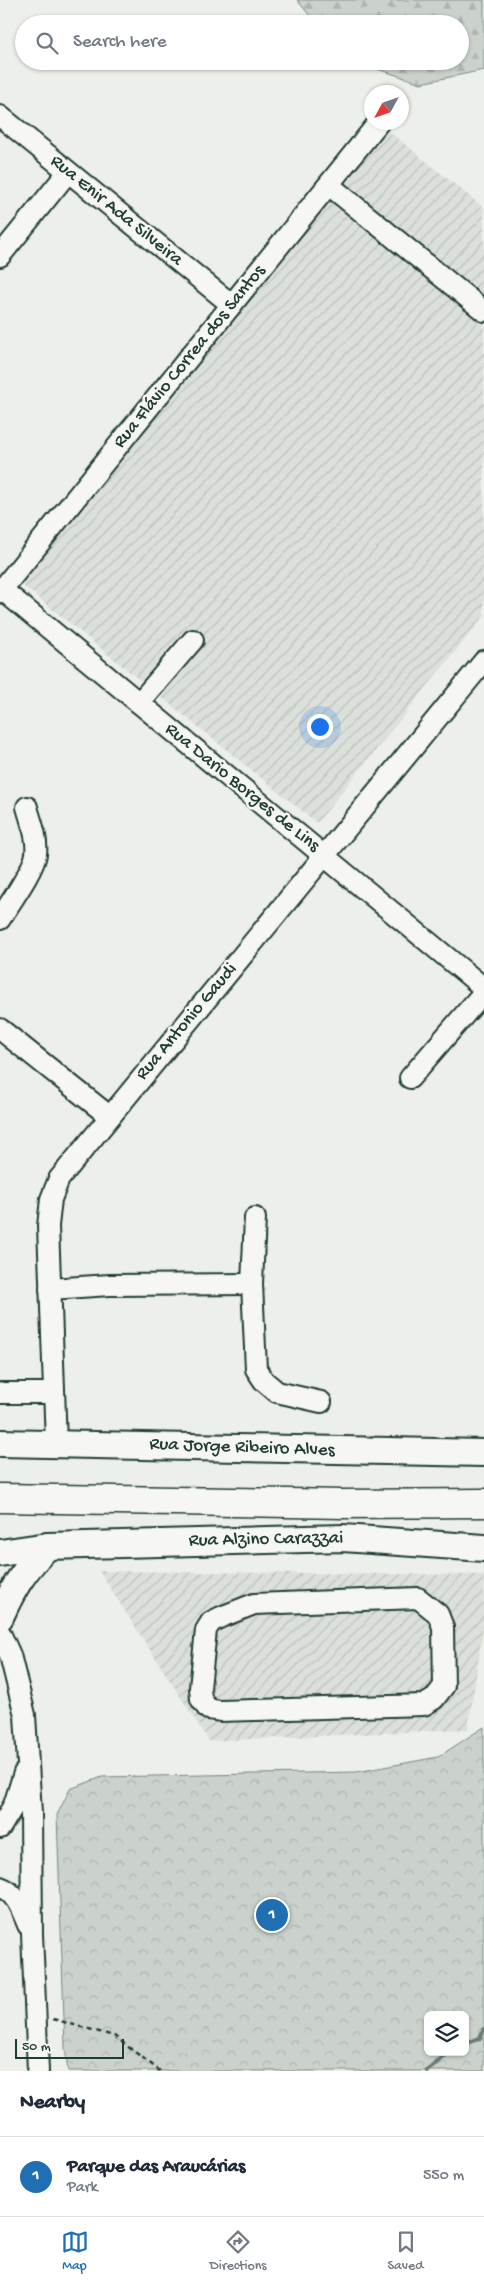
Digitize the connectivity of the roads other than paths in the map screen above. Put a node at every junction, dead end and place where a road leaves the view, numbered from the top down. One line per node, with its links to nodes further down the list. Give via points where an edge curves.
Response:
1 (0, 116): 3 (street, Rua Enir Ada Silveira)
2 (373, 130): 4 (street, Rua Flávio Correa dos Santos)
3 (68, 172): 5 (street); 6 (street, Rua Enir Ada Silveira)
4 (329, 185): 6 (street, Rua Flávio Correa dos Santos); 7 (street)
5 (0, 256)
6 (232, 305): 8 (street, Rua Flávio Correa dos Santos)
7 (484, 311)
8 (1, 590): 11 (street, Rua Dario Borges de Lins)
9 (193, 640): 11 (street)
10 (484, 661): 13 (street, Rua Antonio Gaudi)
11 (140, 703): 13 (street, Rua Dario Borges de Lins)
12 (27, 807): 14 (street, via 36,841 36,855)
13 (325, 856): 15 (street, Rua Dario Borges de Lins); 18 (street, Rua Antonio Gaudi)
14 (0, 919)
15 (484, 990): 17 (street)
16 (0, 1029): 18 (street)
17 (410, 1078)
18 (109, 1116): 21 (street, Rua Antonio Gaudi, via 69,1164 51,1199 48,1226)
19 (255, 1218): 20 (street)
20 (252, 1284): 21 (street, via 110,1284); 24 (street, via 256,1369 277,1392)
21 (50, 1290): 23 (street, Rua Antonio Gaudi)
22 (0, 1393): 23 (street)
23 (54, 1393): 26 (street, Rua Antonio Gaudi)
24 (321, 1402)
25 (0, 1443): 26 (main road, Rua Jorge Ribeiro Alves)
26 (56, 1443): 27 (main road, Rua Jorge Ribeiro Alves)
27 (484, 1453)
28 (0, 1498): 29 (highway)
29 (484, 1503)
30 (0, 1515): 31 (highway)
31 (484, 1521)
32 (48, 1546): 33 (main road, Rua Alzino Carazzai, via 343,1538); 34 (main road, Rua Alzino Carazzai); 35 (main road, via 14,1586)
33 (484, 1548)
34 (0, 1553)
35 (0, 1617)
36 (0, 1632): 38 (street, via 10,1656 25,1716)
37 (444, 1686): 37 (street, via 444,1627 438,1614 418,1598 254,1604 211,1622 206,1630 200,1688 201,1699 208,1709 424,1705 434,1699)
38 (28, 1763): 39 (street, via 14,1806); 41 (street)
39 (0, 1828)
40 (0, 1887): 41 (street, via 18,1902)
41 (32, 1934): 42 (street)
42 (38, 2071)

